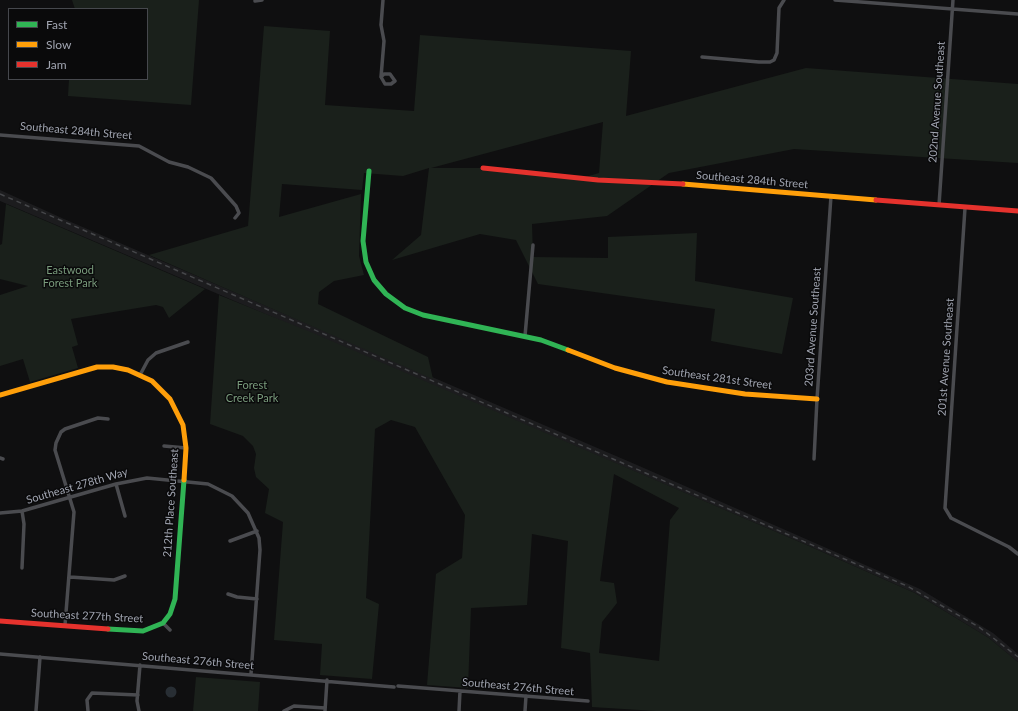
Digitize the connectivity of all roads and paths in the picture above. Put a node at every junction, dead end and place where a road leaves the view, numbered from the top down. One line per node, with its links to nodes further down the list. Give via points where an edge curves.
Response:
1 (262, 0): 6 (street)
2 (383, 0): 10 (street, via 381,25 384,41)
3 (784, 0): 9 (street, via 779,8 777,52 774,60 759,62)
4 (835, 0): 7 (street)
5 (953, 0): 7 (street, 202nd Avenue Southeast)
6 (255, 1)
7 (953, 9): 8 (street); 15 (street, 202nd Avenue Southeast)
8 (1018, 14)
9 (702, 57)
10 (381, 77)
11 (0, 135): 18 (street, Southeast 284th Street, via 139,146 169,162 188,167 211,178 236,206 239,213)
12 (484, 168): 14 (street, Southeast 284th Street, via 598,180 689,184)
13 (369, 171): 20 (street, Southeast 281st Street, via 363,248 374,280 393,300 423,315)
14 (831, 196): 15 (street, Southeast 284th Street); 24 (street, 203rd Avenue Southeast)
15 (939, 205): 16 (street, Southeast 284th Street)
16 (965, 208): 17 (street, Southeast 284th Street); 37 (street, 201st Avenue Southeast, via 945,508 951,518)
17 (1018, 211)
18 (235, 218)
19 (533, 245): 20 (street)
20 (525, 336): 24 (street, Southeast 281st Street, via 618,369 667,382 745,394)
21 (188, 342): 22 (street, via 150,357)
22 (140, 375): 23 (street, 212th Place Southeast, via 113,367 97,367); 27 (street, 212th Place Southeast, via 152,381 170,399 183,425)
23 (0, 395)
24 (817, 399): 28 (street, 203rd Avenue Southeast)
25 (108, 419): 31 (street, via 98,418 65,429 58,437 55,450)
26 (164, 446): 27 (street)
27 (186, 448): 29 (street, 212th Place Southeast)
28 (814, 459)
29 (183, 480): 30 (street, Southeast 278th Way, via 147,478); 35 (street, Southeast 278th Way, via 208,484 232,496 248,513); 44 (street, 212th Place Southeast, via 175,599 170,614)
30 (116, 484): 31 (street, Southeast 278th Way); 34 (street)
31 (70, 497): 32 (street, Southeast 278th Way); 40 (street, via 74,520)
32 (22, 511): 33 (street, Southeast 278th Way); 38 (street)
33 (0, 513)
34 (125, 516)
35 (257, 531): 36 (street); 42 (street, Southeast 278th Way, via 260,550)
36 (230, 541)
37 (1018, 554)
38 (22, 568)
39 (125, 576): 40 (street, via 114,580)
40 (70, 577): 45 (street)
41 (228, 594): 42 (street)
42 (257, 599): 50 (street, Southeast 278th Way)
43 (0, 621): 45 (street, Southeast 277th Street)
44 (163, 623): 45 (street, Southeast 277th Street, via 143,630); 46 (street)
45 (65, 625)
46 (170, 630)
47 (0, 654): 48 (street, Southeast 276th Street)
48 (40, 657): 49 (street, Southeast 276th Street); 60 (street)
49 (140, 665): 50 (street, Southeast 276th Street); 55 (street)
50 (251, 674): 51 (street, Southeast 276th Street)
51 (327, 680): 53 (street, Southeast 276th Street); 59 (street)
52 (398, 686): 54 (street, Southeast 276th Street)
53 (394, 687)
54 (460, 691): 56 (street, Southeast 276th Street); 63 (street)
55 (138, 695): 61 (street, via 92,693 87,700); 62 (street)
56 (526, 696): 57 (street, Southeast 276th Street); 64 (street)
57 (588, 701)
58 (285, 710): 59 (street, via 294,706)
59 (325, 710)
60 (36, 711)
61 (88, 711)
62 (139, 711)
63 (459, 711)
64 (525, 711)

